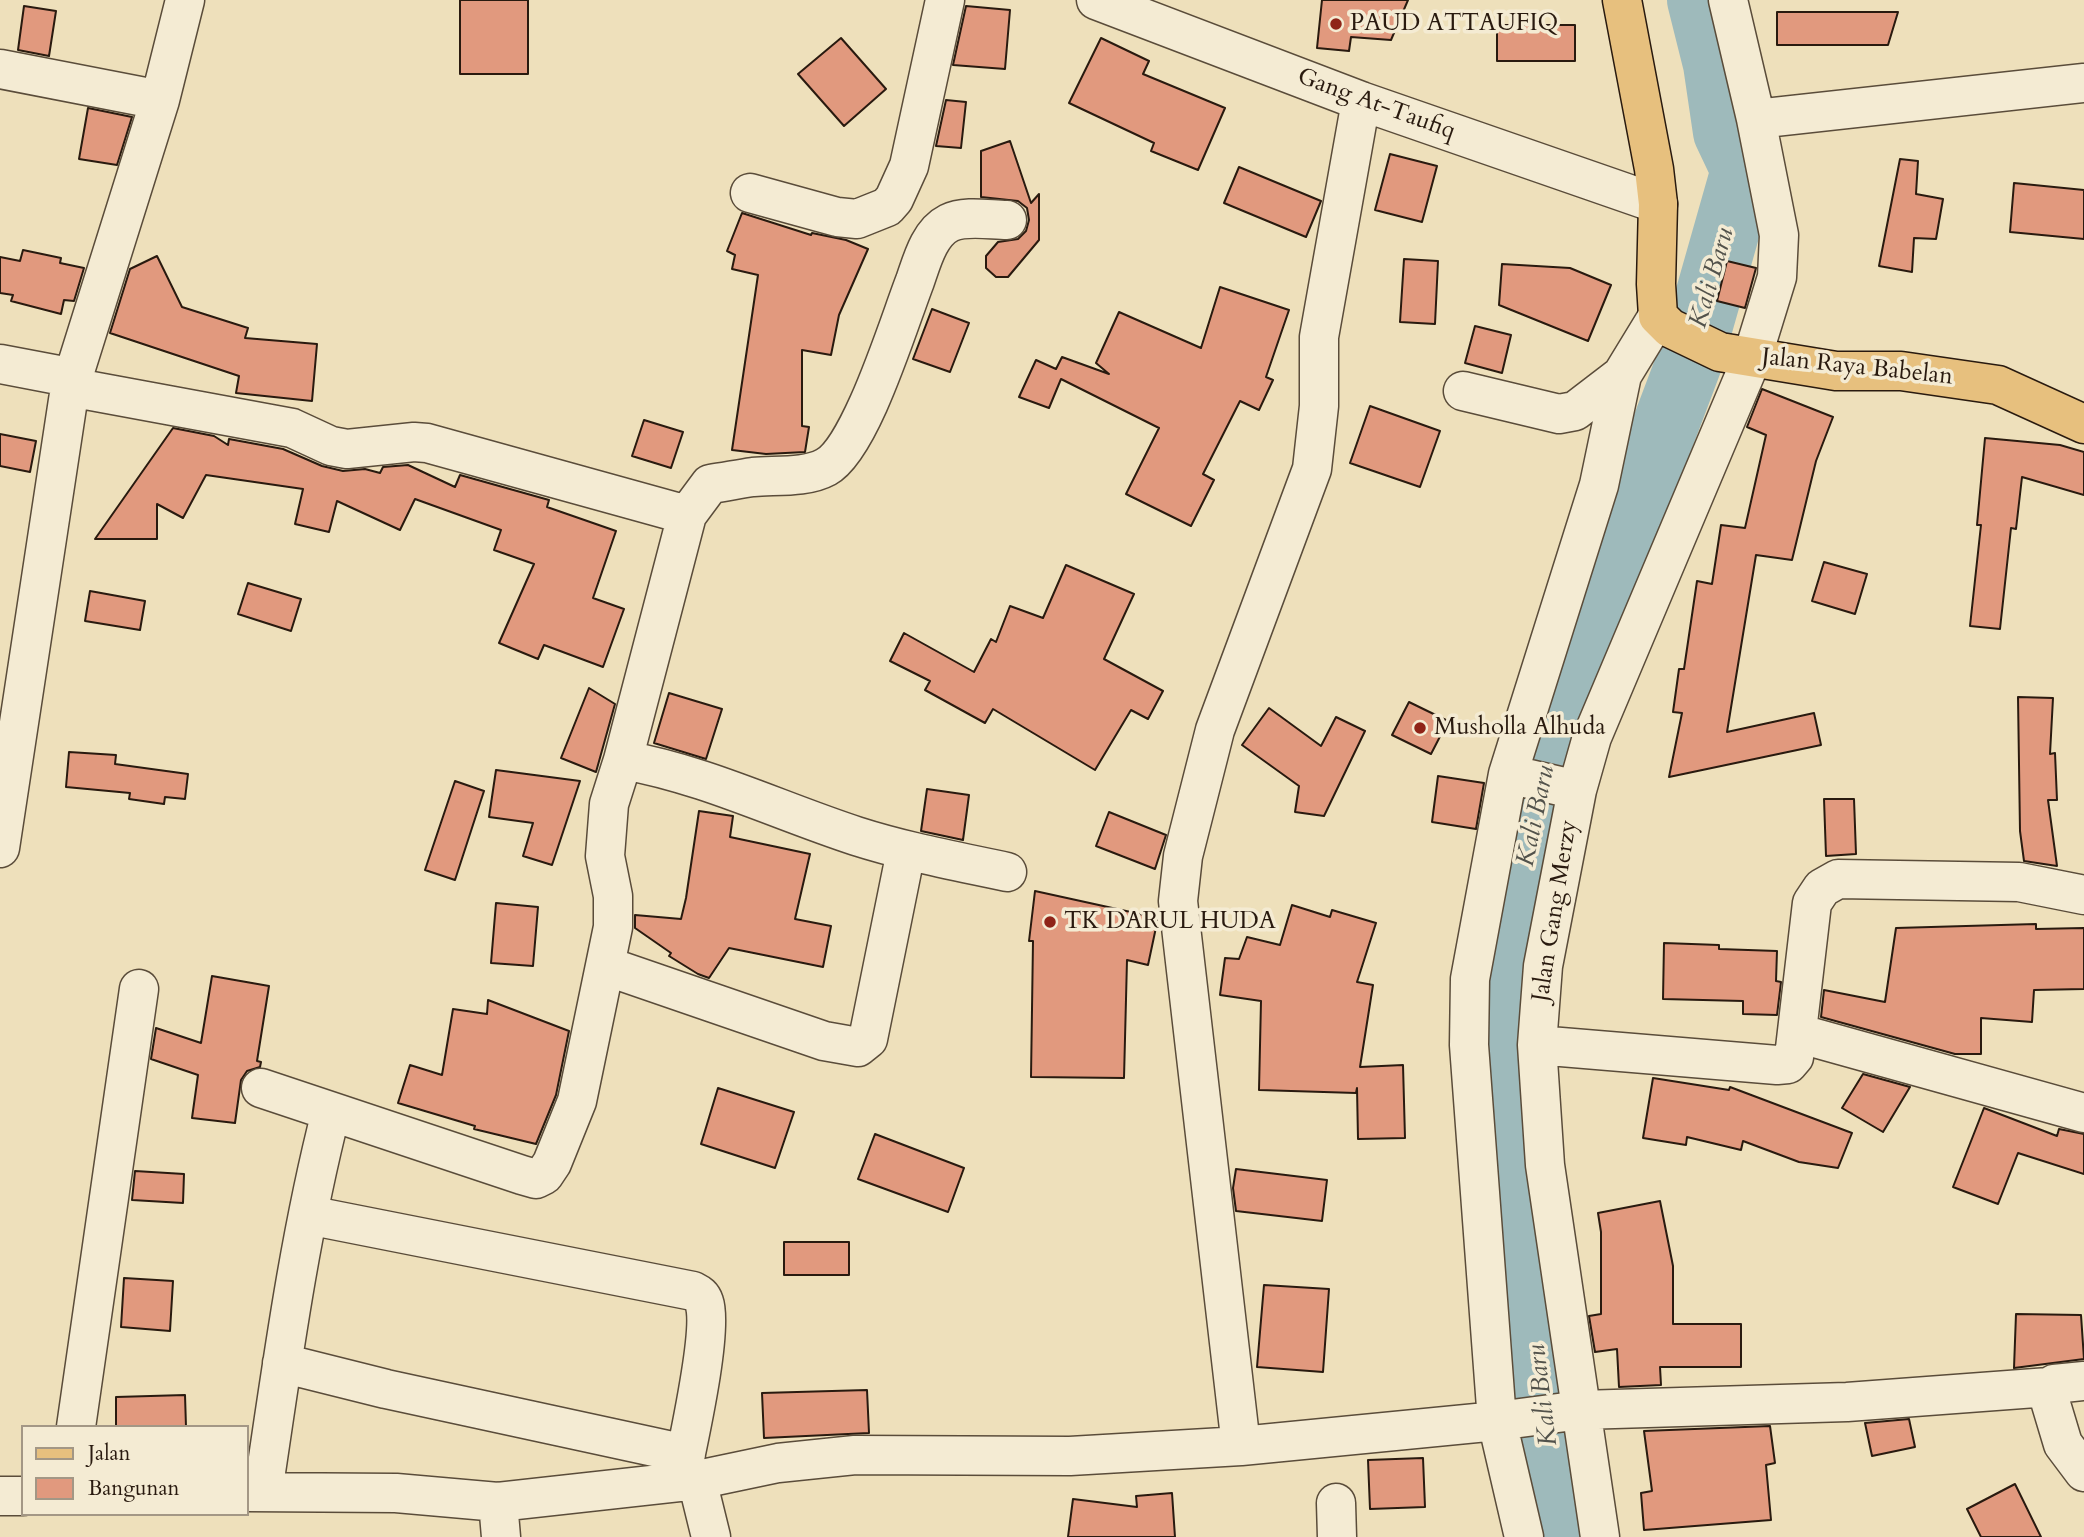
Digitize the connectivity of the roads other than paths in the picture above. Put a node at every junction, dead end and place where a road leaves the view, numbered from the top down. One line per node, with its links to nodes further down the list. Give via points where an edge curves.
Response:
1 (185, 0): 8 (street)
2 (945, 0): 11 (street, via 909,166 887,208 857,219 837,217)
3 (1096, 0): 9 (street, Gang At-Taufiq)
4 (1622, 0): 12 (main road)
5 (1728, 0): 10 (street, Jalan Gang Merzy)
6 (0, 69): 8 (street)
7 (2084, 83): 10 (street)
8 (160, 100): 18 (street)
9 (1361, 101): 12 (street, Gang At-Taufiq); 40 (street, via 1319,337 1319,406 1312,469 1215,730 1183,856 1178,901)
10 (1756, 119): 15 (street, Jalan Gang Merzy, via 1779,235 1777,277)
11 (750, 193)
12 (1658, 204): 14 (main road, via 1656,284)
13 (1007, 220): 21 (street, via 963,219 937,232 861,422 839,457 816,472 710,484)
14 (1664, 322): 15 (main road, Jalan Raya Babelan); 17 (street)
15 (1736, 355): 20 (main road, Jalan Raya Babelan, via 1836,371 1901,371 1998,384); 23 (street, Jalan Gang Merzy, via 1592,737)
16 (0, 364): 18 (street)
17 (1622, 375): 19 (street, via 1575,411 1559,414); 23 (street)
18 (72, 382): 21 (street, via 292,428 347,449 427,443); 24 (street)
19 (1462, 391)
20 (2084, 424)
21 (687, 515): 22 (street)
22 (623, 760): 25 (street, via 663,767); 28 (street, via 606,832 613,927)
23 (1544, 782): 31 (street, Jalan Gang Merzy); 38 (street, via 1470,979 1469,1019 1469,1045)
24 (0, 848)
25 (906, 851): 26 (street); 28 (street, via 868,1039 859,1047 824,1041)
26 (1007, 872)
27 (2084, 895): 30 (street, via 2020,881 1838,879 1822,888 1812,903)
28 (606, 966): 33 (street, via 577,1101 544,1175 536,1179 522,1175)
29 (139, 989): 39 (street)
30 (1797, 1033): 31 (street, via 1794,1057 1777,1065); 34 (street)
31 (1538, 1045): 38 (street, Jalan Gang Merzy, via 1545,1165)
32 (261, 1088): 33 (street)
33 (331, 1112): 35 (street)
34 (2084, 1113)
35 (308, 1214): 36 (street); 41 (street, via 701,1295 706,1309 705,1343)
36 (282, 1363): 41 (street); 43 (street)
37 (2067, 1384): 38 (street, via 1847,1402); 42 (street, via 2050,1408 2063,1444)
38 (1537, 1416): 40 (street); 48 (street); 49 (street, Jalan Gang Merzy)
39 (76, 1425)
40 (1241, 1446): 41 (street, via 1070,1456 855,1455)
41 (688, 1472): 46 (street); 47 (street)
42 (2084, 1472)
43 (255, 1492): 46 (street, via 408,1493)
44 (0, 1496): 45 (street)
45 (21, 1496)
46 (500, 1519)
47 (711, 1537)
48 (1524, 1537)
49 (1600, 1537)

